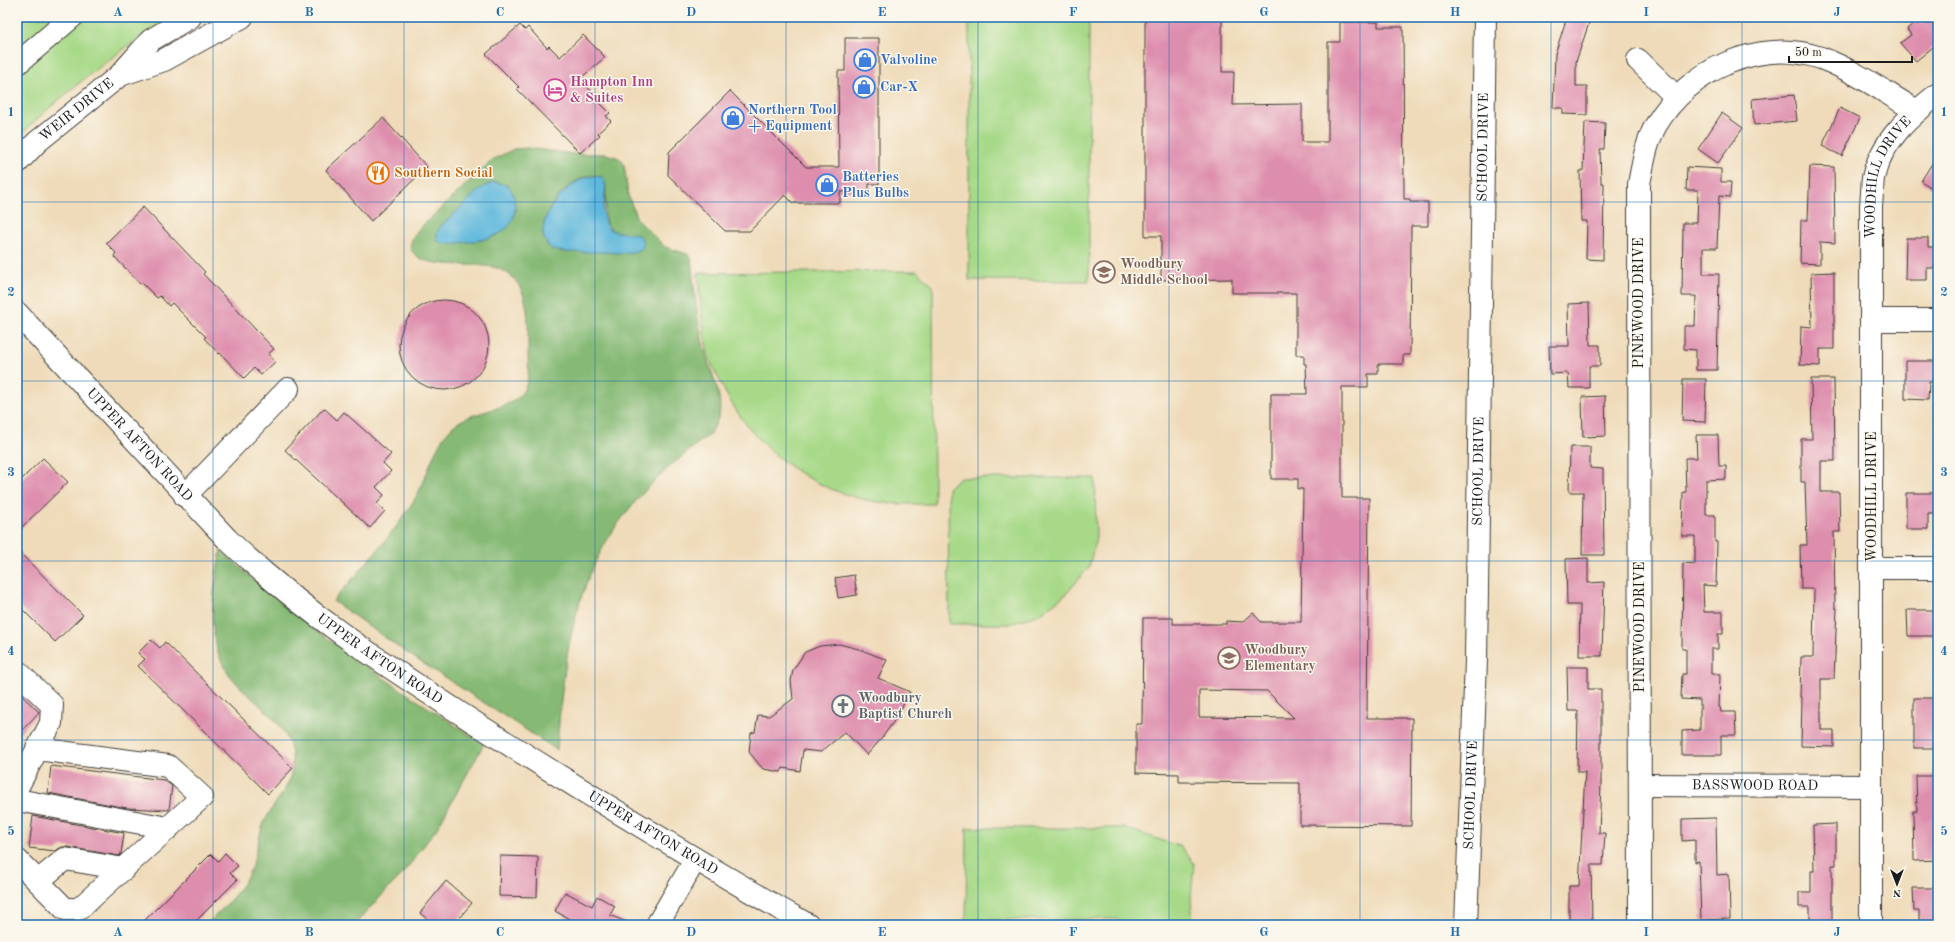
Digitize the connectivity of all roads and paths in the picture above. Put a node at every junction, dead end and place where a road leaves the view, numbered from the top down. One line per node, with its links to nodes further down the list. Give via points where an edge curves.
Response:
1 (72, 17): 6 (main road)
2 (190, 17): 7 (main road, WEIR DRIVE, via 151,40)
3 (242, 17): 7 (main road, WEIR DRIVE, via 164,60)
4 (1485, 17): 32 (main road, SCHOOL DRIVE, via 1476,660)
5 (1638, 60): 9 (main road)
6 (17, 64)
7 (120, 76): 11 (main road, WEIR DRIVE, via 37,142)
8 (1938, 94): 10 (main road, WOODHILL DRIVE)
9 (1676, 97): 10 (main road, PINEWOOD DRIVE, via 1703,76 1725,64 1770,52 1794,53 1820,58 1846,69); 21 (main road, PINEWOOD DRIVE, via 1656,126 1646,153 1639,184)
10 (1917, 112): 13 (main road, WOODHILL DRIVE, via 1896,132 1873,177)
11 (17, 163)
12 (17, 313): 16 (main road, UPPER AFTON ROAD)
13 (1871, 320): 14 (main road); 17 (main road, WOODHILL DRIVE)
14 (1938, 320)
15 (288, 389): 16 (main road)
16 (185, 496): 27 (main road, UPPER AFTON ROAD, via 256,567 353,643 536,762)
17 (1872, 568): 18 (main road); 22 (main road, WOODHILL DRIVE)
18 (1938, 568)
19 (17, 671): 20 (main road, via 52,705 51,723)
20 (37, 749): 23 (main road); 25 (main road, via 168,766 202,797)
21 (1640, 785): 22 (main road, BASSWOOD ROAD); 33 (main road, PINEWOOD DRIVE)
22 (1871, 786): 34 (main road, WOODHILL DRIVE)
23 (17, 788)
24 (17, 800): 25 (main road)
25 (168, 828): 28 (main road)
26 (17, 860): 29 (main road)
27 (695, 860): 30 (main road); 31 (main road, UPPER AFTON ROAD)
28 (124, 869): 29 (main road, via 65,858); 29 (main road, via 79,909 65,909)
29 (38, 881)
30 (657, 925)
31 (808, 925)
32 (1466, 925)
33 (1640, 925)
34 (1871, 925)

